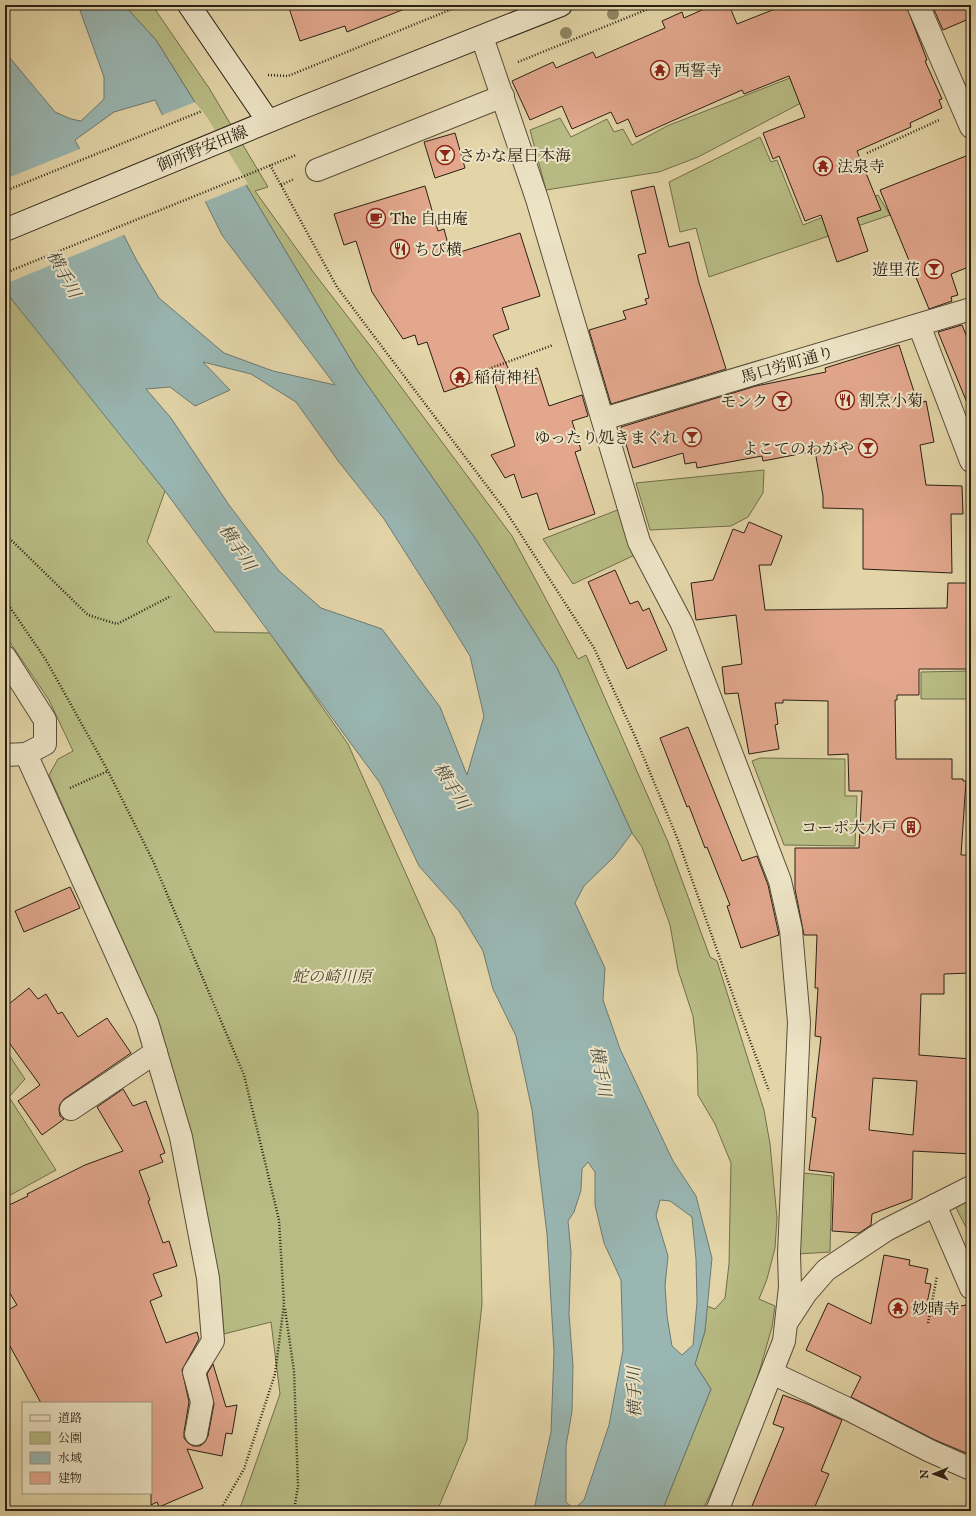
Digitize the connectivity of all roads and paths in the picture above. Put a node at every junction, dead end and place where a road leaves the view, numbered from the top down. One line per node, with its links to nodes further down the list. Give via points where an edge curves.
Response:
1 (189, 5): 10 (street, 御所野安田線)
2 (462, 5): 6 (path, via 288,76 268,75)
3 (562, 5): 5 (street)
4 (918, 5): 9 (street)
5 (482, 37): 7 (street); 10 (street)
6 (264, 70)
7 (503, 96): 13 (street); 20 (street)
8 (202, 111): 15 (path)
9 (967, 118): 11 (path)
10 (268, 121): 16 (street, 御所野安田線)
11 (867, 153)
12 (270, 165): 33 (path, via 337,287 505,510 594,648 634,734 678,840)
13 (316, 170)
14 (249, 174): 17 (path)
15 (5, 191)
16 (5, 230)
17 (5, 273)
18 (971, 309): 19 (street, 馬口労町通り)
19 (919, 325): 22 (street, 馬口労町通り); 23 (street)
20 (578, 335): 21 (path); 22 (street)
21 (486, 370)
22 (603, 419): 40 (street, via 639,542 682,624 780,881 790,930 799,1022 788,1254 790,1287)
23 (971, 462)
24 (5, 534): 25 (path, via 88,615 117,624)
25 (171, 596)
26 (5, 600): 30 (path, via 46,660)
27 (5, 657): 28 (street, via 45,720 45,744)
28 (26, 754): 29 (street); 31 (street)
29 (5, 755)
30 (108, 771): 31 (path); 39 (path, via 153,861 244,1076 279,1220)
31 (46, 800): 32 (street, via 147,1022)
32 (156, 1052): 34 (street); 43 (street, via 181,1137 208,1278 212,1340 194,1372 202,1402)
33 (769, 1091)
34 (71, 1109)
35 (971, 1186): 36 (street)
36 (935, 1205): 37 (street); 40 (street, via 886,1230 826,1270)
37 (957, 1257): 38 (street); 41 (path, via 946,1263 936,1277)
38 (971, 1288)
39 (284, 1304): 45 (path, via 275,1374 244,1469 222,1507); 46 (path, via 294,1371 298,1486)
40 (786, 1323): 42 (street, via 784,1341)
41 (928, 1323)
42 (772, 1373): 44 (street, via 930,1451); 47 (street)
43 (196, 1434)
44 (971, 1468)
45 (215, 1511)
46 (294, 1511)
47 (717, 1511)

